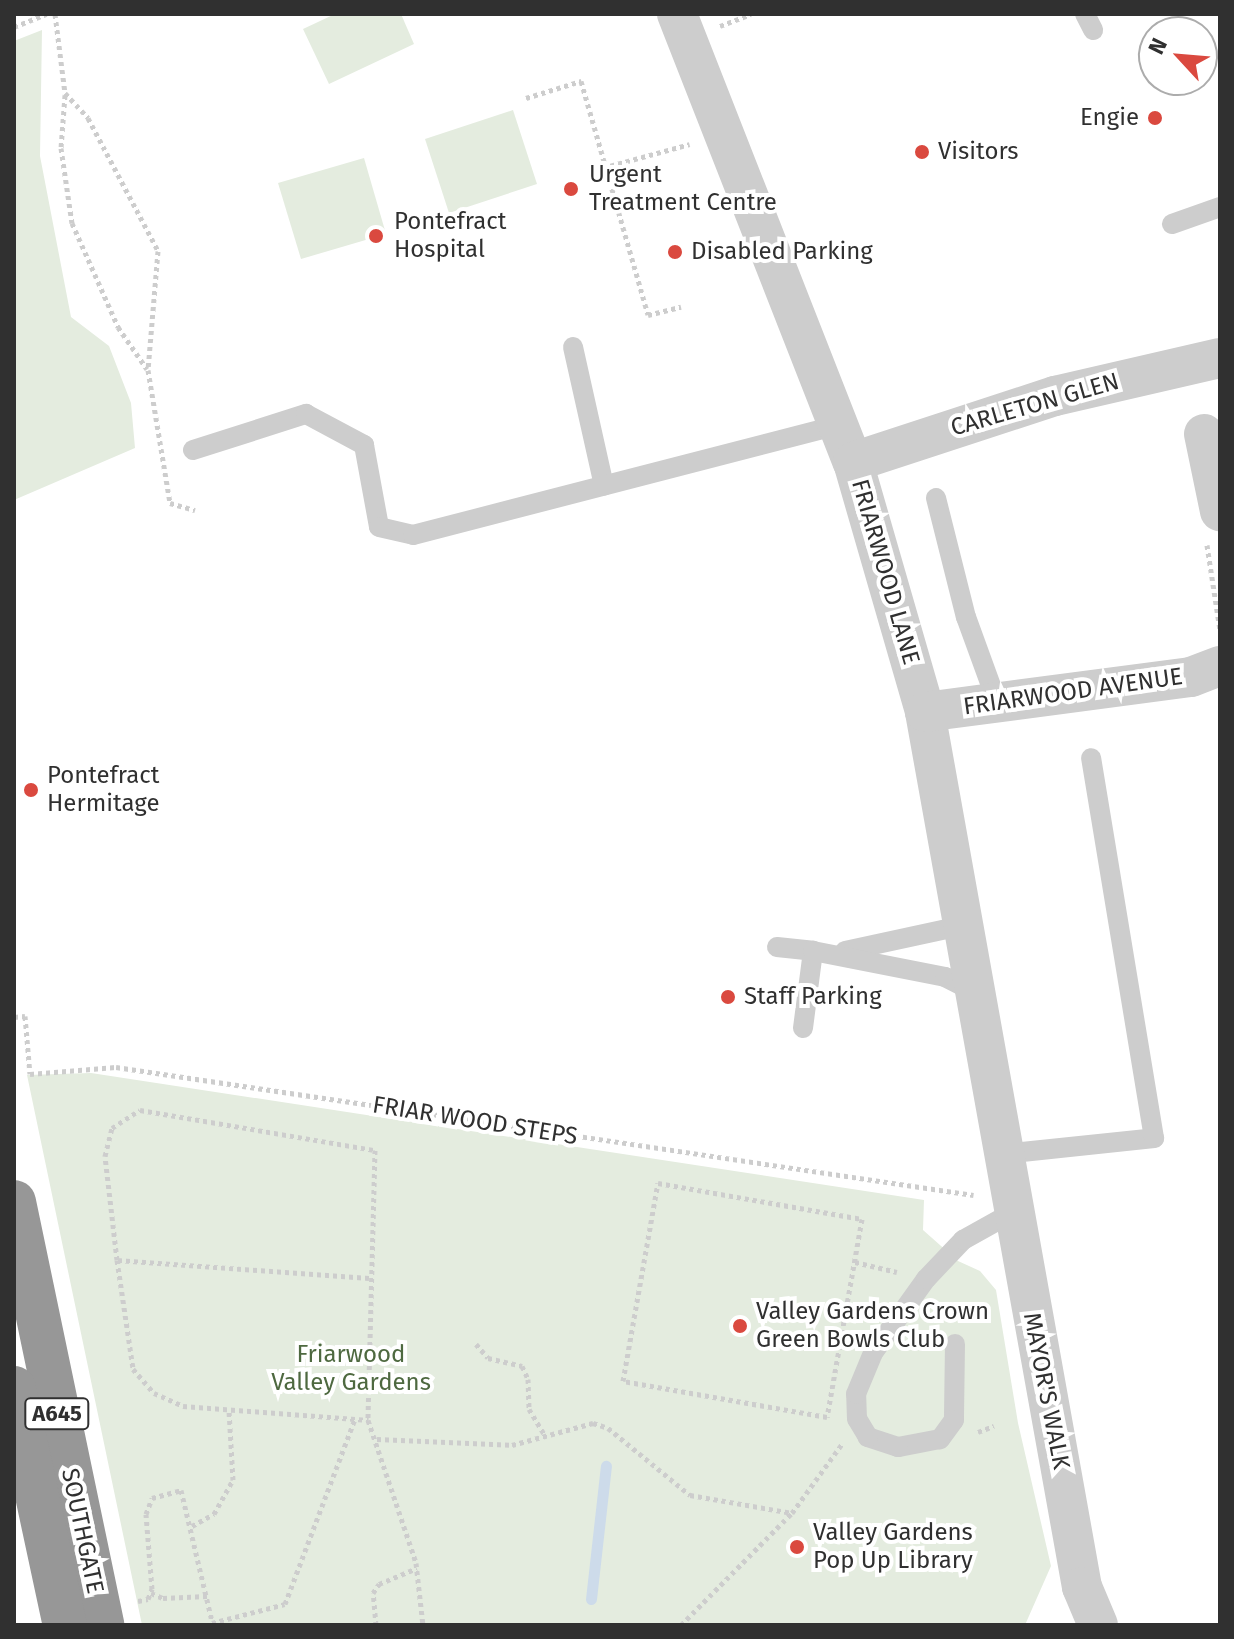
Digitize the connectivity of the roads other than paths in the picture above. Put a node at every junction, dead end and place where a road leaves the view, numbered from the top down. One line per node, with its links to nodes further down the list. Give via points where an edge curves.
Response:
1 (691, 23): 6 (street, FRIARWOOD LANE)
2 (1220, 207): 3 (lane)
3 (1172, 224)
4 (573, 347): 10 (lane)
5 (1220, 358): 9 (street, CARLETON GLEN, via 1055,396)
6 (838, 425): 9 (street, FRIARWOOD LANE); 10 (lane)
7 (1204, 434): 12 (street)
8 (193, 450): 10 (lane, via 306,414 364,445 379,527 393,534 413,535)
9 (853, 462): 15 (street, FRIARWOOD LANE)
10 (604, 486)
11 (936, 498): 14 (lane, via 966,617)
12 (1220, 511)
13 (1220, 666): 14 (street, FRIARWOOD AVENUE, via 1191,677)
14 (997, 702): 15 (street, FRIARWOOD AVENUE)
15 (925, 712): 17 (street, FRIARWOOD LANE)
16 (1091, 758): 23 (lane, via 1154,1138)
17 (965, 925): 20 (lane); 21 (street, FRIARWOOD LANE)
18 (777, 947): 19 (lane)
19 (813, 951): 20 (lane); 22 (lane)
20 (837, 953): 21 (lane, via 945,977)
21 (978, 994): 23 (street, FRIARWOOD LANE)
22 (803, 1028)
23 (1003, 1154): 25 (street, MAYOR'S WALK)
24 (14, 1202): 28 (highway, SOUTHGATE / A645)
25 (1000, 1204): 26 (lane, via 918,1290 873,1353 856,1394 857,1419 868,1437 898,1447 940,1439 954,1420); 30 (street, MAYOR'S WALK, via 1082,1587)
26 (955, 1344)
27 (14, 1388): 29 (highway, SOUTHGATE / A645)
28 (112, 1614)
29 (65, 1625)
30 (1098, 1625)

